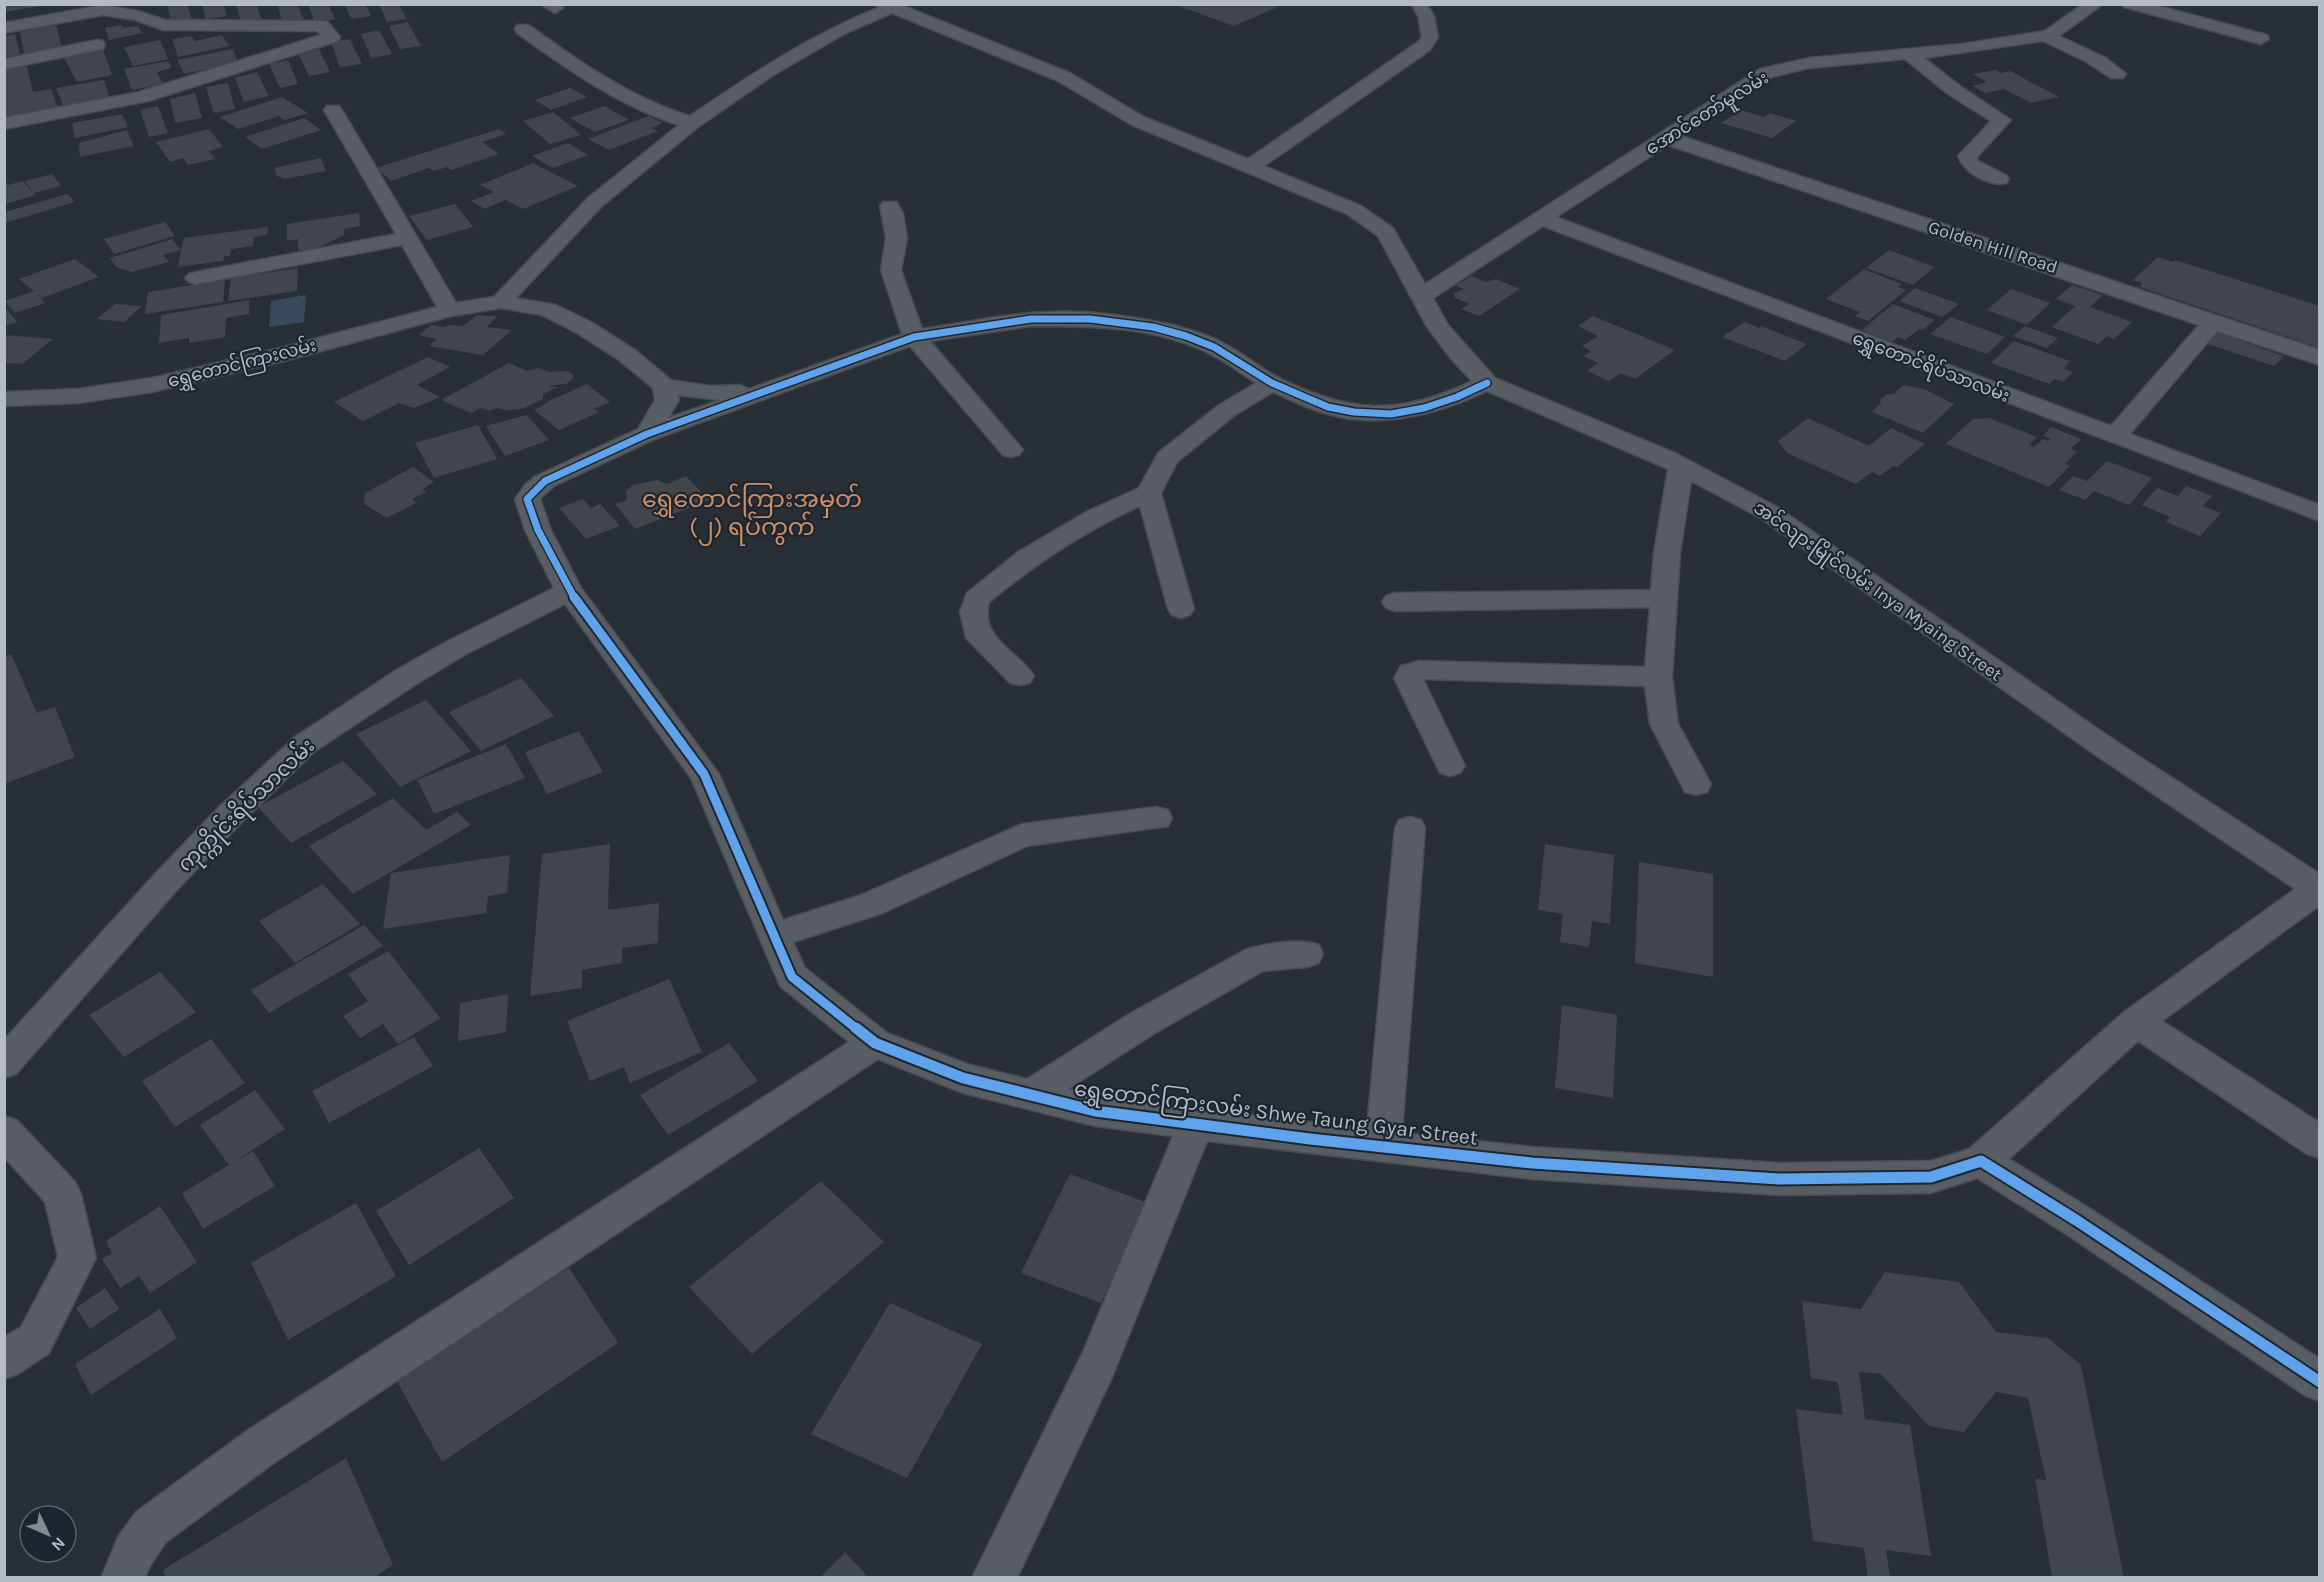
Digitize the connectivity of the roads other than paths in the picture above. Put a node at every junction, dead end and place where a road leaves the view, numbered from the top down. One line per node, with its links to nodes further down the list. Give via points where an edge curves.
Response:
1 (1419, 4): 17 (street, via 1426,15 1430,37 1424,46)
2 (2095, 4): 7 (street, အောင်တော်မူလမ်း)
3 (2130, 4): 8 (street)
4 (887, 6): 14 (street, via 769,70); 17 (street, အင်လျားမြိုင်လမ်း Inya Myaing Street, via 1064,77 1138,121)
5 (4, 28): 15 (street, via 103,9 163,25 322,26 332,37 142,98)
6 (523, 29): 14 (street, via 598,79 670,118)
7 (2044, 36): 10 (street, အောင်တော်မူလမ်း); 12 (street, via 2079,50)
8 (2261, 39)
9 (97, 45): 11 (street)
10 (1910, 54): 16 (street, အောင်တော်မူလမ်း, via 1809,63 1766,73); 18 (street, via 1954,90 2002,120 1966,156 1970,164)
11 (4, 64)
12 (2116, 74)
13 (333, 110): 21 (street)
14 (692, 123): 24 (street, via 595,202)
15 (4, 124)
16 (1667, 138): 20 (street, အောင်တော်မူလမ်း); 26 (street, Golden Hill Road)
17 (1251, 166): 23 (street, အင်လျားမြိုင်လမ်း Inya Myaing Street, via 1372,220 1386,232)
18 (1999, 179)
19 (890, 206): 27 (street, via 898,228 891,270)
20 (1542, 219): 23 (street, အောင်တော်မူလမ်း); 35 (street, ရွှေတောင်ရိပ်သာလမ်း)
21 (409, 238): 22 (street); 25 (street)
22 (196, 278)
23 (1421, 296): 30 (street, အင်လျားမြိုင်လမ်း Inya Myaing Street, via 1438,327)
24 (501, 302): 25 (street, ရွှေတောင်ကြားလမ်း); 31 (street, via 548,310 585,328 627,355)
25 (450, 310): 33 (street, ရွှေတောင်ကြားလမ်း, via 152,385 78,396)
26 (2214, 321): 28 (street, Golden Hill Road); 35 (street)
27 (915, 337): 29 (street, ရွှေတောင်ကြားလမ်း Shwe Taung Gyar Street, via 1031,319 1122,322 1153,327 1214,347); 32 (street, ရွှေတောင်ကြားလမ်း Shwe Taung Gyar Street); 36 (street)
28 (2319, 358)
29 (1272, 383): 30 (street, ရွှေတောင်ကြားလမ်း Shwe Taung Gyar Street, via 1328,407 1391,414 1424,408); 38 (street, via 1227,410 1167,458)
30 (1487, 383): 37 (street, အင်လျားမြိုင်လမ်း Inya Myaing Street)
31 (664, 386): 32 (street, via 709,393); 34 (street, via 667,400)
32 (776, 387): 34 (street, ရွှေတောင်ကြားလမ်း Shwe Taung Gyar Street)
33 (4, 399)
34 (647, 434): 40 (street, ရွှေတောင်ကြားလမ်း Shwe Taung Gyar Street, via 545,481 527,500)
35 (2115, 436): 39 (street, ရွှေတောင်ရိပ်သာလမ်း)
36 (1011, 450)
37 (1681, 466): 41 (street); 50 (street, အင်လျားမြိုင်လမ်း Inya Myaing Street, via 1796,530 2107,749)
38 (1149, 493): 43 (street); 44 (street, via 1097,516 1037,552 976,599 974,612 980,638)
39 (2319, 514)
40 (569, 591): 51 (street, ရွှေတောင်ကြားလမ်း Shwe Taung Gyar Street, via 704,774); 55 (street, ကုက္ကိုင်းရိပ်သာလမ်း, via 417,671 304,744 165,883)
41 (1664, 598): 42 (street); 45 (street)
42 (1395, 602)
43 (1181, 609)
44 (1020, 676)
45 (1658, 677): 46 (street, via 1419,670 1408,678); 47 (street, via 1664,724)
46 (1450, 766)
47 (1696, 784)
48 (1157, 818): 51 (street, via 1022,835 872,904)
49 (1410, 828): 60 (street)
50 (2319, 890): 53 (street)
51 (775, 934): 54 (street, ရွှေတောင်ကြားလမ်း Shwe Taung Gyar Street, via 792,976)
52 (1307, 954): 56 (street, via 1257,959 1143,1023)
53 (2136, 1022): 59 (street); 61 (street)
54 (875, 1043): 56 (street, ရွှေတောင်ကြားလမ်း Shwe Taung Gyar Street, via 963,1078); 64 (street, via 263,1445 151,1527 133,1552)
55 (4, 1064)
56 (1031, 1095): 57 (street, ရွှေတောင်ကြားလမ်း Shwe Taung Gyar Street, via 1095,1111)
57 (1196, 1124): 60 (street, ရွှေတောင်ကြားလမ်း Shwe Taung Gyar Street); 65 (street, via 1098,1363)
58 (4, 1131): 62 (street, via 62,1194 77,1258 35,1340)
59 (2319, 1143)
60 (1383, 1147): 61 (street, ရွှေတောင်ကြားလမ်း Shwe Taung Gyar Street, via 1532,1163 1779,1179 1931,1177)
61 (1981, 1161): 63 (street)
62 (4, 1360)
63 (2319, 1382)
64 (123, 1578)
65 (994, 1578)

